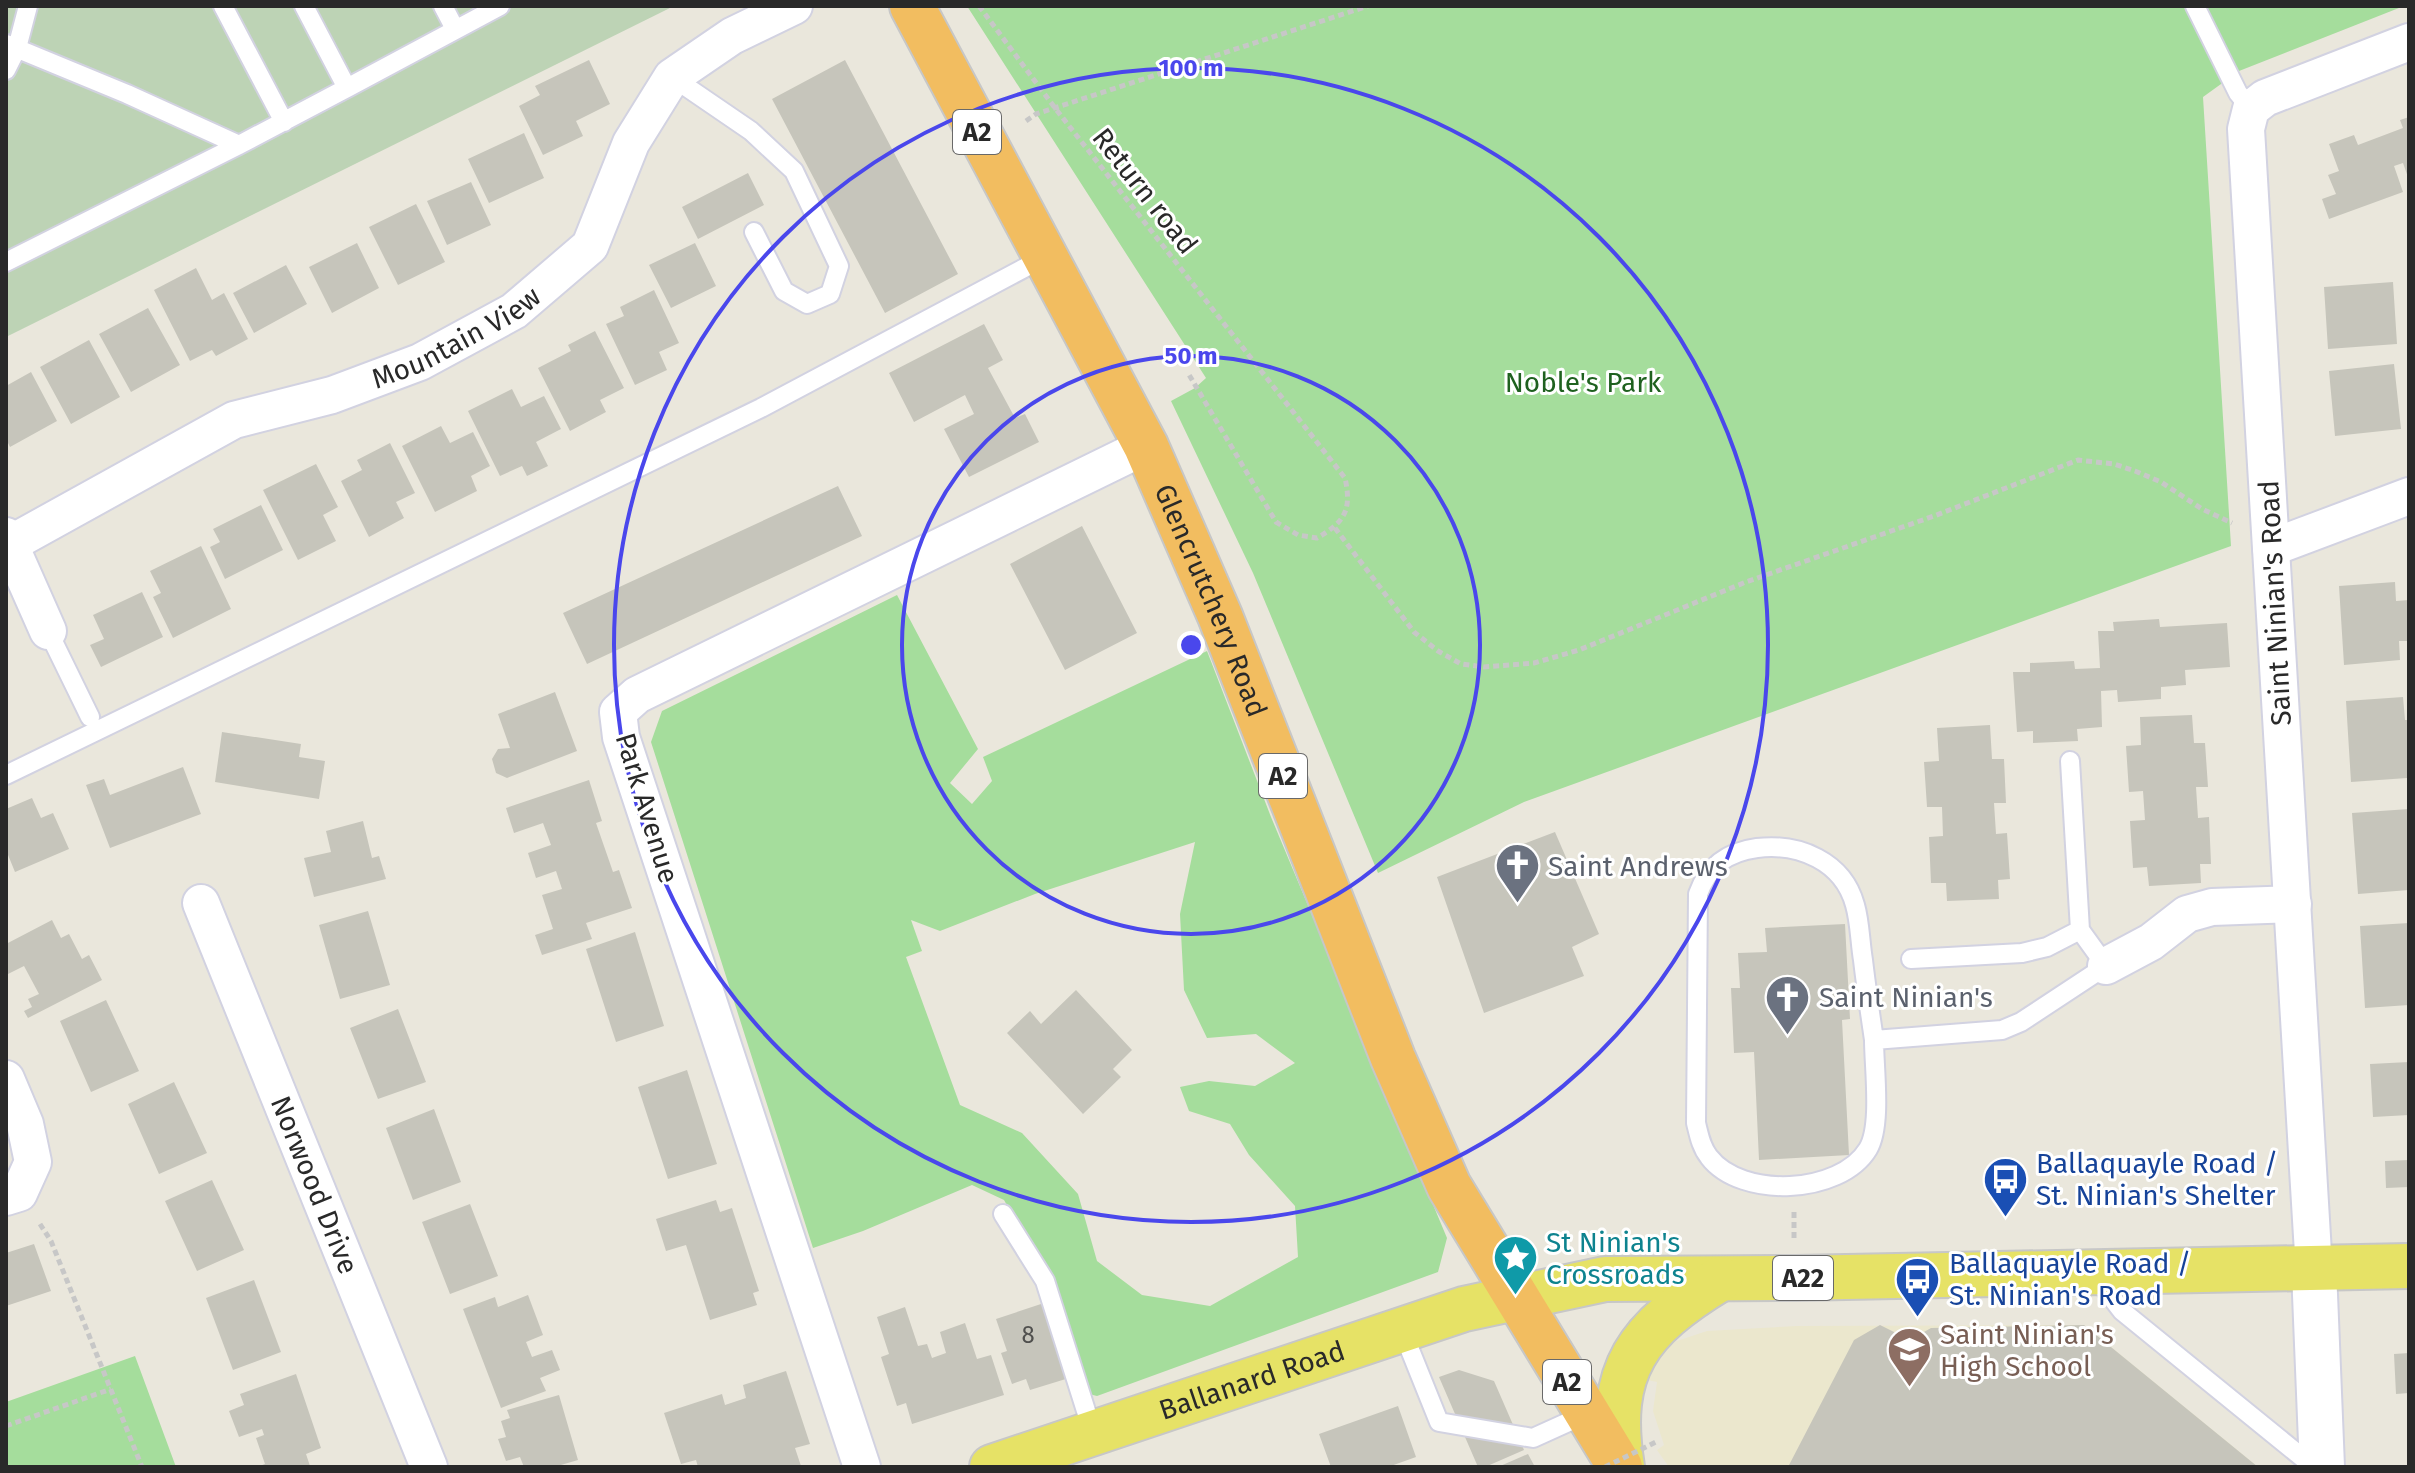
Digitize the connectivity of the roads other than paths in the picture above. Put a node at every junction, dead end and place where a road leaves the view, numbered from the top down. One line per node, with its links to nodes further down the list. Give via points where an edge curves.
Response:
1 (28, 6): 11 (lane)
2 (223, 6): 16 (lane)
3 (304, 6): 14 (lane)
4 (443, 6): 9 (lane)
5 (500, 6): 9 (lane)
6 (794, 6): 13 (street, Mountain View, via 732,36)
7 (912, 6): 19 (highway, Glencrutchery Road / A2)
8 (2195, 6): 15 (lane)
9 (455, 29): 14 (lane)
10 (2409, 42): 15 (street, via 2265,98)
11 (12, 46): 12 (lane); 17 (lane)
12 (6, 70)
13 (672, 77): 18 (lane, via 751,131 794,171 839,266 830,294 807,304 784,291); 23 (street, Mountain View, via 631,143 590,246 514,311 420,362 332,395 234,420)
14 (347, 88): 16 (lane)
15 (2251, 109): 24 (street, Saint Ninian's Road, via 2246,129)
16 (284, 122): 17 (lane)
17 (239, 145): 20 (lane)
18 (754, 232)
19 (1046, 256): 21 (highway, Glencrutchery Road / A2); 28 (lane, via 761,408)
20 (6, 262)
21 (1146, 446): 42 (highway, Glencrutchery Road / A2, via 1220,616 1393,1058 1449,1186); 47 (street, Park Avenue, via 637,695 618,712 621,737)
22 (2409, 496): 24 (street)
23 (8, 540): 25 (street, Mountain View)
24 (2271, 548): 30 (street, Saint Ninian's Road)
25 (48, 631): 26 (lane)
26 (90, 717)
27 (2070, 761): 31 (lane)
28 (6, 775)
29 (201, 903): 46 (street, Norwood Drive)
30 (2293, 904): 33 (street, via 2212,907 2187,914 2151,942); 39 (street, Saint Ninian's Road)
31 (2080, 930): 32 (lane, via 2022,953); 33 (lane)
32 (1911, 959)
33 (2106, 966): 34 (lane, via 2002,1030)
34 (1874, 1040): 34 (lane, via 1855,903 1838,873 1791,847 1740,852 1704,876 1698,894 1696,1123 1710,1159 1727,1173 1758,1185 1821,1182 1853,1167 1875,1131)
35 (6, 1079): 36 (street, via 25,1124)
36 (19, 1184)
37 (1003, 1214): 45 (lane, via 1045,1281)
38 (2409, 1266): 39 (main road, A22)
39 (2314, 1270): 40 (main road, A22); 51 (main road)
40 (2093, 1273): 41 (main road, A22); 50 (lane, via 2122,1311)
41 (1720, 1279): 42 (main road, A22, via 1605,1279); 49 (main road, via 1680,1303 1642,1343 1622,1377 1617,1405)
42 (1515, 1297): 43 (main road, Ballanard Road / A22); 44 (highway, A2)
43 (1402, 1330): 44 (lane, via 1439,1422 1533,1438); 45 (main road, Ballanard Road / A22)
44 (1586, 1414): 49 (highway, A2)
45 (1093, 1433): 48 (main road, Ballanard Road / A22)
46 (429, 1467)
47 (862, 1467)
48 (992, 1467)
49 (1621, 1467)
50 (2314, 1467)
51 (2322, 1467)

